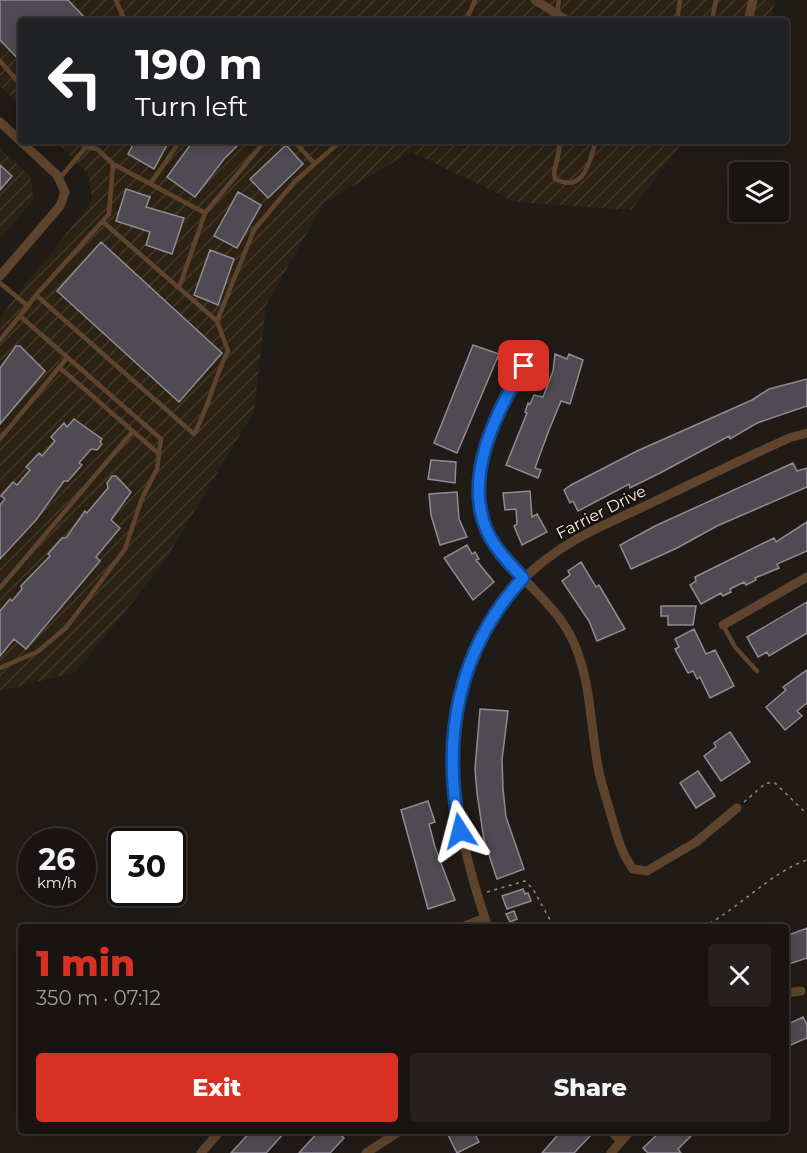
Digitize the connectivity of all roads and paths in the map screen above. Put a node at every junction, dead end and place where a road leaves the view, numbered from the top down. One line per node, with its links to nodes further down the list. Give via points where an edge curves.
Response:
1 (116, 0): 9 (lane)
2 (475, 0): 10 (lane)
3 (535, 0): 8 (street)
4 (559, 0): 8 (lane)
5 (680, 0): 12 (lane)
6 (716, 0): 13 (lane)
7 (753, 0): 14 (street)
8 (557, 13): 11 (street)
9 (124, 18)
10 (467, 18)
11 (564, 18)
12 (677, 18)
13 (713, 18)
14 (749, 18)
15 (0, 61): 16 (lane)
16 (18, 82)
17 (0, 122): 18 (street)
18 (18, 139)
19 (23, 144): 31 (street)
20 (83, 144): 28 (lane)
21 (89, 144): 28 (lane)
22 (178, 144): 32 (lane)
23 (262, 144): 33 (lane)
24 (297, 144): 29 (lane)
25 (337, 144): 29 (lane)
26 (560, 144): 27 (lane, via 555,178 570,183 581,180)
27 (595, 144)
28 (86, 147): 30 (lane, via 96,148); 31 (lane)
29 (314, 163): 41 (lane, via 255,230)
30 (113, 164): 32 (lane); 34 (lane, via 109,214)
31 (59, 179): 35 (street, via 65,192 60,206)
32 (151, 183): 33 (lane)
33 (205, 213): 37 (lane)
34 (103, 222): 37 (lane); 38 (lane)
35 (0, 276)
36 (0, 283): 39 (lane)
37 (179, 288): 41 (lane)
38 (36, 295): 39 (lane); 41 (lane, via 194,434 228,351)
39 (28, 306): 40 (lane)
40 (20, 316): 42 (lane); 43 (lane)
41 (217, 321)
42 (0, 340)
43 (68, 359): 45 (lane); 49 (lane, via 161,439)
44 (524, 366): 51 (street, via 491,431 480,470 479,502 487,531)
45 (59, 367): 46 (lane); 48 (lane)
46 (132, 432): 49 (lane); 52 (lane)
47 (807, 433): 51 (street, Farrier Drive, via 580,537)
48 (0, 439)
49 (159, 454): 54 (lane, via 157,469 142,498 125,549 66,628 37,652)
50 (807, 577): 53 (street)
51 (523, 578): 56 (street, via 555,611 573,642 588,683 599,772 622,855 633,869 647,871 696,842); 59 (street, Farrier Drive, via 490,619 470,660 454,720 456,811)
52 (0, 588)
53 (723, 625): 55 (lane, via 735,647)
54 (0, 668)
55 (757, 671)
56 (737, 808): 57 (path, via 758,788 774,783)
57 (807, 814)
58 (807, 860): 62 (path, via 787,868)
59 (477, 895): 60 (street, Farrier Drive); 61 (path, via 525,881)
60 (486, 922)
61 (552, 924)
62 (708, 924)
63 (801, 991): 64 (street)
64 (789, 993)
65 (217, 1134): 70 (street)
66 (395, 1134): 71 (street)
67 (614, 1134): 69 (street)
68 (627, 1134): 69 (street)
69 (621, 1141): 72 (street)
70 (201, 1153)
71 (366, 1153)
72 (611, 1153)

